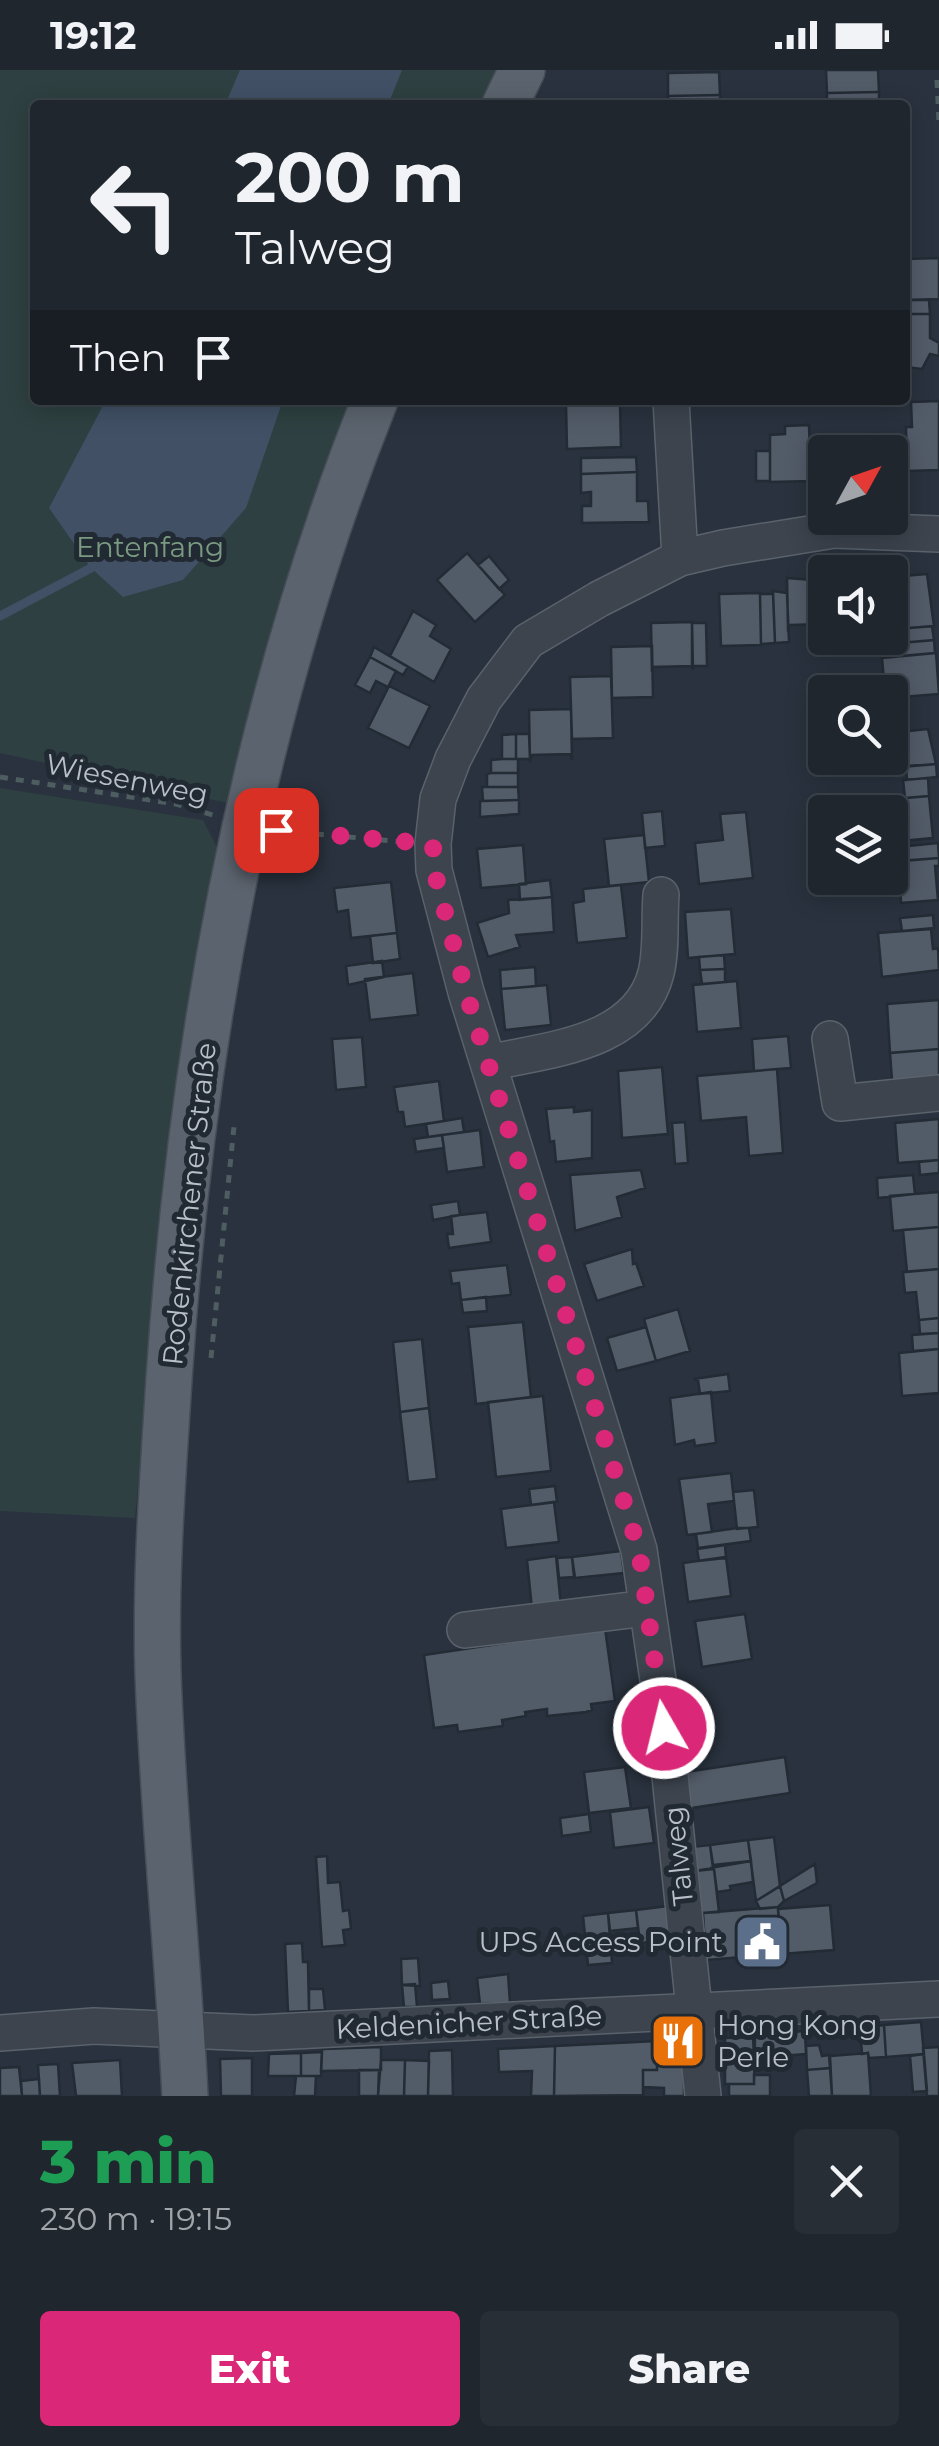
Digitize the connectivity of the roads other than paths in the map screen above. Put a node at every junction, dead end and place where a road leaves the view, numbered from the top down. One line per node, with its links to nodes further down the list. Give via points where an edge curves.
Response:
1 (522, 70): 2 (main road)
2 (508, 100)
3 (373, 405): 15 (main road, Rodenkirchener Straße, via 334,502 270,726 262,827 197,1090 159,1527 158,1672)
4 (671, 405): 6 (street)
5 (939, 534): 6 (street, via 834,530)
6 (680, 558): 9 (street, Talweg, via 528,641 484,699 438,799 433,857)
7 (660, 895): 9 (street, via 658,970 648,996 624,1022 589,1040)
8 (830, 1039): 10 (street, via 840,1103)
9 (490, 1063): 11 (street, Talweg, via 639,1550)
10 (939, 1093)
11 (647, 1608): 12 (street); 14 (street, Talweg)
12 (465, 1630)
13 (939, 1999): 14 (street, Keldenicher Straße)
14 (695, 2013): 15 (street, Keldenicher Straße, via 253,2033); 18 (street, Talweg)
15 (182, 2029): 16 (street, Keldenicher Straße, via 94,2026); 17 (main road, Rodenkirchener Straße)
16 (0, 2034)
17 (186, 2096)
18 (703, 2096)

